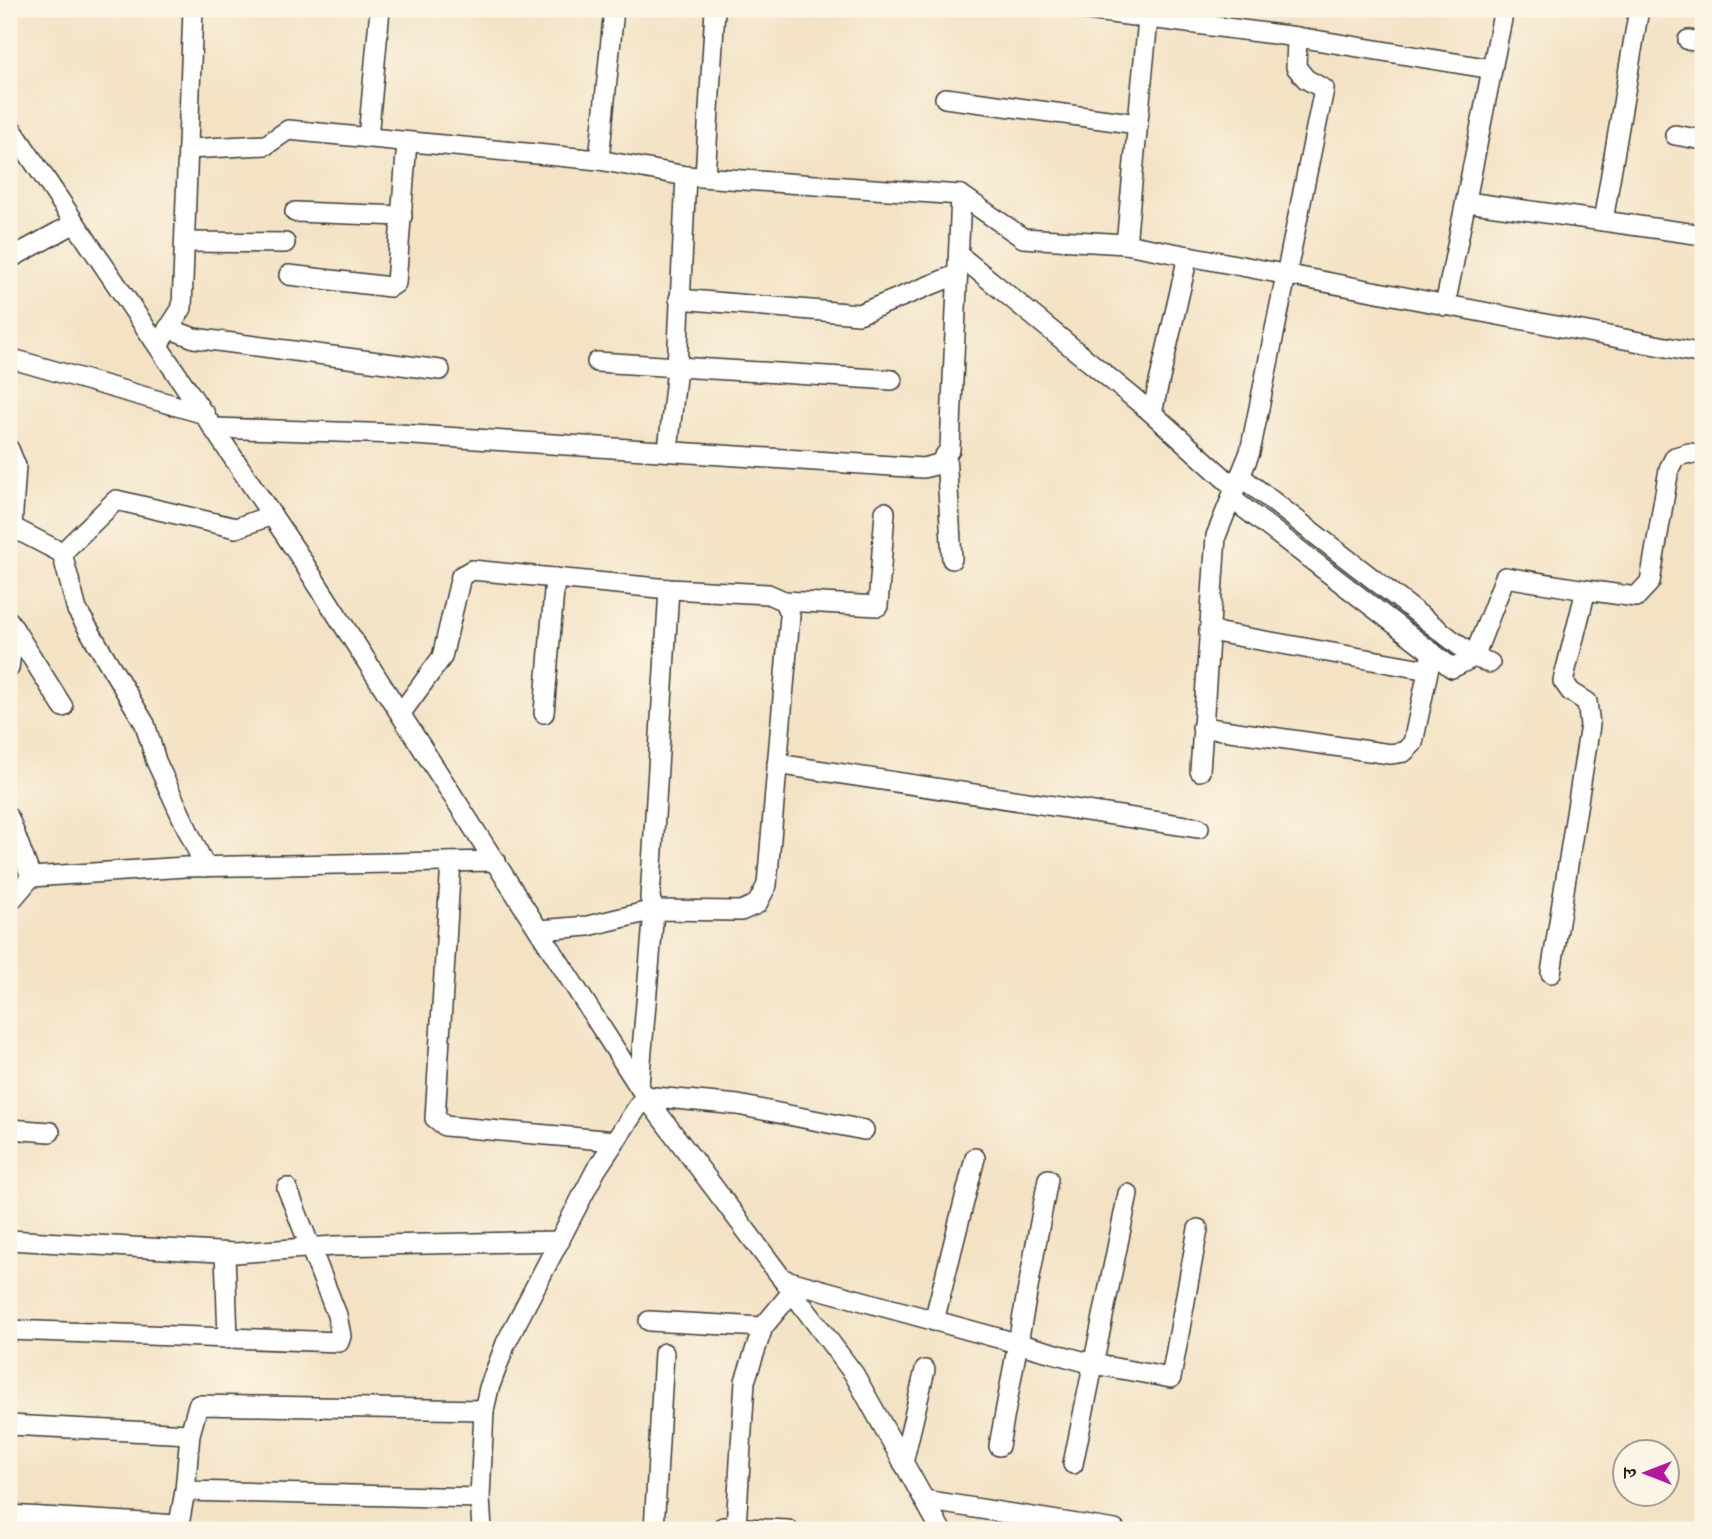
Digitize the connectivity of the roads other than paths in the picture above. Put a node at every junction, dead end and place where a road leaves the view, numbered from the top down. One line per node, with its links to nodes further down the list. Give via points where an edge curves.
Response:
1 (193, 9): 18 (street)
2 (380, 9): 15 (street)
3 (614, 9): 19 (street)
4 (715, 9): 20 (street)
5 (1080, 9): 8 (street)
6 (1504, 9): 10 (street)
7 (1639, 9): 25 (street)
8 (1149, 13): 9 (street); 12 (street)
9 (1297, 37): 10 (street); 35 (street, via 1296,66 1306,79 1324,89)
10 (1492, 69): 22 (street)
11 (945, 98): 12 (street)
12 (1138, 124): 30 (street)
13 (9, 125): 26 (street)
14 (1675, 135): 16 (street)
15 (368, 138): 17 (street); 18 (street, via 288,130 266,145)
16 (1703, 140)
17 (407, 142): 19 (street); 24 (street)
18 (188, 149): 28 (street)
19 (599, 160): 20 (street)
20 (695, 176): 21 (street); 36 (street)
21 (961, 195): 30 (street, via 1023,238); 33 (street)
22 (1467, 202): 25 (street); 37 (street)
23 (295, 212): 24 (street)
24 (402, 216): 34 (street, via 398,279 390,287)
25 (1603, 221): 27 (street)
26 (75, 223): 32 (street); 38 (street)
27 (1703, 235)
28 (185, 242): 29 (street); 38 (street, via 182,308)
29 (285, 243)
30 (1126, 244): 31 (street)
31 (1188, 256): 35 (street); 45 (street)
32 (9, 259)
33 (958, 265): 36 (street, via 859,314); 45 (street); 49 (street, via 950,449)
34 (289, 275)
35 (1286, 276): 37 (street); 51 (street, via 1250,452)
36 (679, 299): 42 (street)
37 (1445, 306): 39 (street)
38 (163, 337): 43 (street); 46 (street)
39 (1703, 354)
40 (9, 358): 46 (street)
41 (597, 362): 42 (street)
42 (677, 368): 44 (street); 48 (street)
43 (440, 370)
44 (892, 380)
45 (1152, 413): 51 (street)
46 (210, 421): 48 (street); 53 (street)
47 (9, 449): 54 (street, via 16,466)
48 (668, 450): 49 (street, via 923,468 939,464)
49 (946, 454): 56 (street)
50 (1703, 455): 59 (street, via 1675,457 1669,469 1650,582 1636,597)
51 (1235, 487): 62 (street, via 1216,536); 63 (street); 64 (street)
52 (885, 512): 60 (street, via 878,606)
53 (272, 515): 55 (street, via 236,528 116,500); 67 (street)
54 (10, 527): 55 (street)
55 (62, 553): 76 (street, via 77,610 145,724 156,761)
56 (952, 559)
57 (555, 578): 58 (street); 67 (street, via 472,570 461,576 442,657); 68 (street)
58 (669, 589): 60 (street, via 768,594); 79 (street, via 650,898)
59 (1586, 590): 63 (street, via 1505,577); 81 (street, via 1563,681 1587,702 1590,725)
60 (784, 601): 70 (street, via 790,615)
61 (11, 625): 65 (street); 66 (street)
62 (1209, 631): 64 (street); 69 (street)
63 (1482, 660): 64 (street, via 1452,668)
64 (1430, 661): 69 (street, via 1413,743 1404,752 1390,754)
65 (9, 668)
66 (64, 707)
67 (401, 713): 74 (street)
68 (544, 713)
69 (1202, 727): 71 (street)
70 (777, 764): 73 (street); 79 (street, via 767,885 757,904 741,911)
71 (1199, 771)
72 (9, 818): 77 (street)
73 (1199, 828)
74 (496, 861): 75 (street); 80 (street)
75 (451, 863): 76 (street); 86 (street, via 435,1118 445,1126)
76 (205, 867): 77 (street)
77 (31, 877): 78 (street)
78 (9, 903)
79 (654, 910): 80 (street, via 588,926); 82 (street)
80 (540, 930): 82 (street)
81 (1550, 973)
82 (642, 1091): 84 (street); 86 (street); 96 (street)
83 (9, 1129): 85 (street)
84 (864, 1130)
85 (50, 1132)
86 (615, 1141): 93 (street)
87 (975, 1158): 98 (street)
88 (1048, 1179): 102 (street)
89 (288, 1188): 94 (street)
90 (1128, 1195): 104 (street)
91 (1198, 1229): 104 (street, via 1171,1378)
92 (9, 1240): 95 (street)
93 (560, 1241): 94 (street); 106 (street, via 506,1343)
94 (311, 1247): 95 (street); 101 (street, via 337,1315 339,1342)
95 (225, 1253): 101 (street)
96 (787, 1285): 98 (street); 99 (street); 110 (street, via 853,1374)
97 (649, 1321): 99 (street)
98 (934, 1321): 102 (street)
99 (763, 1327): 117 (street, via 745,1381)
100 (9, 1330): 101 (street)
101 (228, 1339)
102 (1017, 1344): 104 (street); 109 (street)
103 (664, 1353): 119 (street)
104 (1093, 1364): 111 (street)
105 (925, 1370): 110 (street)
106 (484, 1410): 108 (street, via 198,1405); 113 (street)
107 (9, 1425): 108 (street)
108 (190, 1434): 112 (street)
109 (999, 1446)
110 (903, 1463): 114 (street)
111 (1073, 1464)
112 (185, 1491): 113 (street); 116 (street)
113 (480, 1498): 118 (street)
114 (924, 1500): 121 (street); 122 (street)
115 (9, 1515): 116 (street)
116 (178, 1528)
117 (729, 1529): 120 (street)
118 (482, 1530)
119 (654, 1530)
120 (788, 1530)
121 (941, 1530)
122 (1115, 1530)

